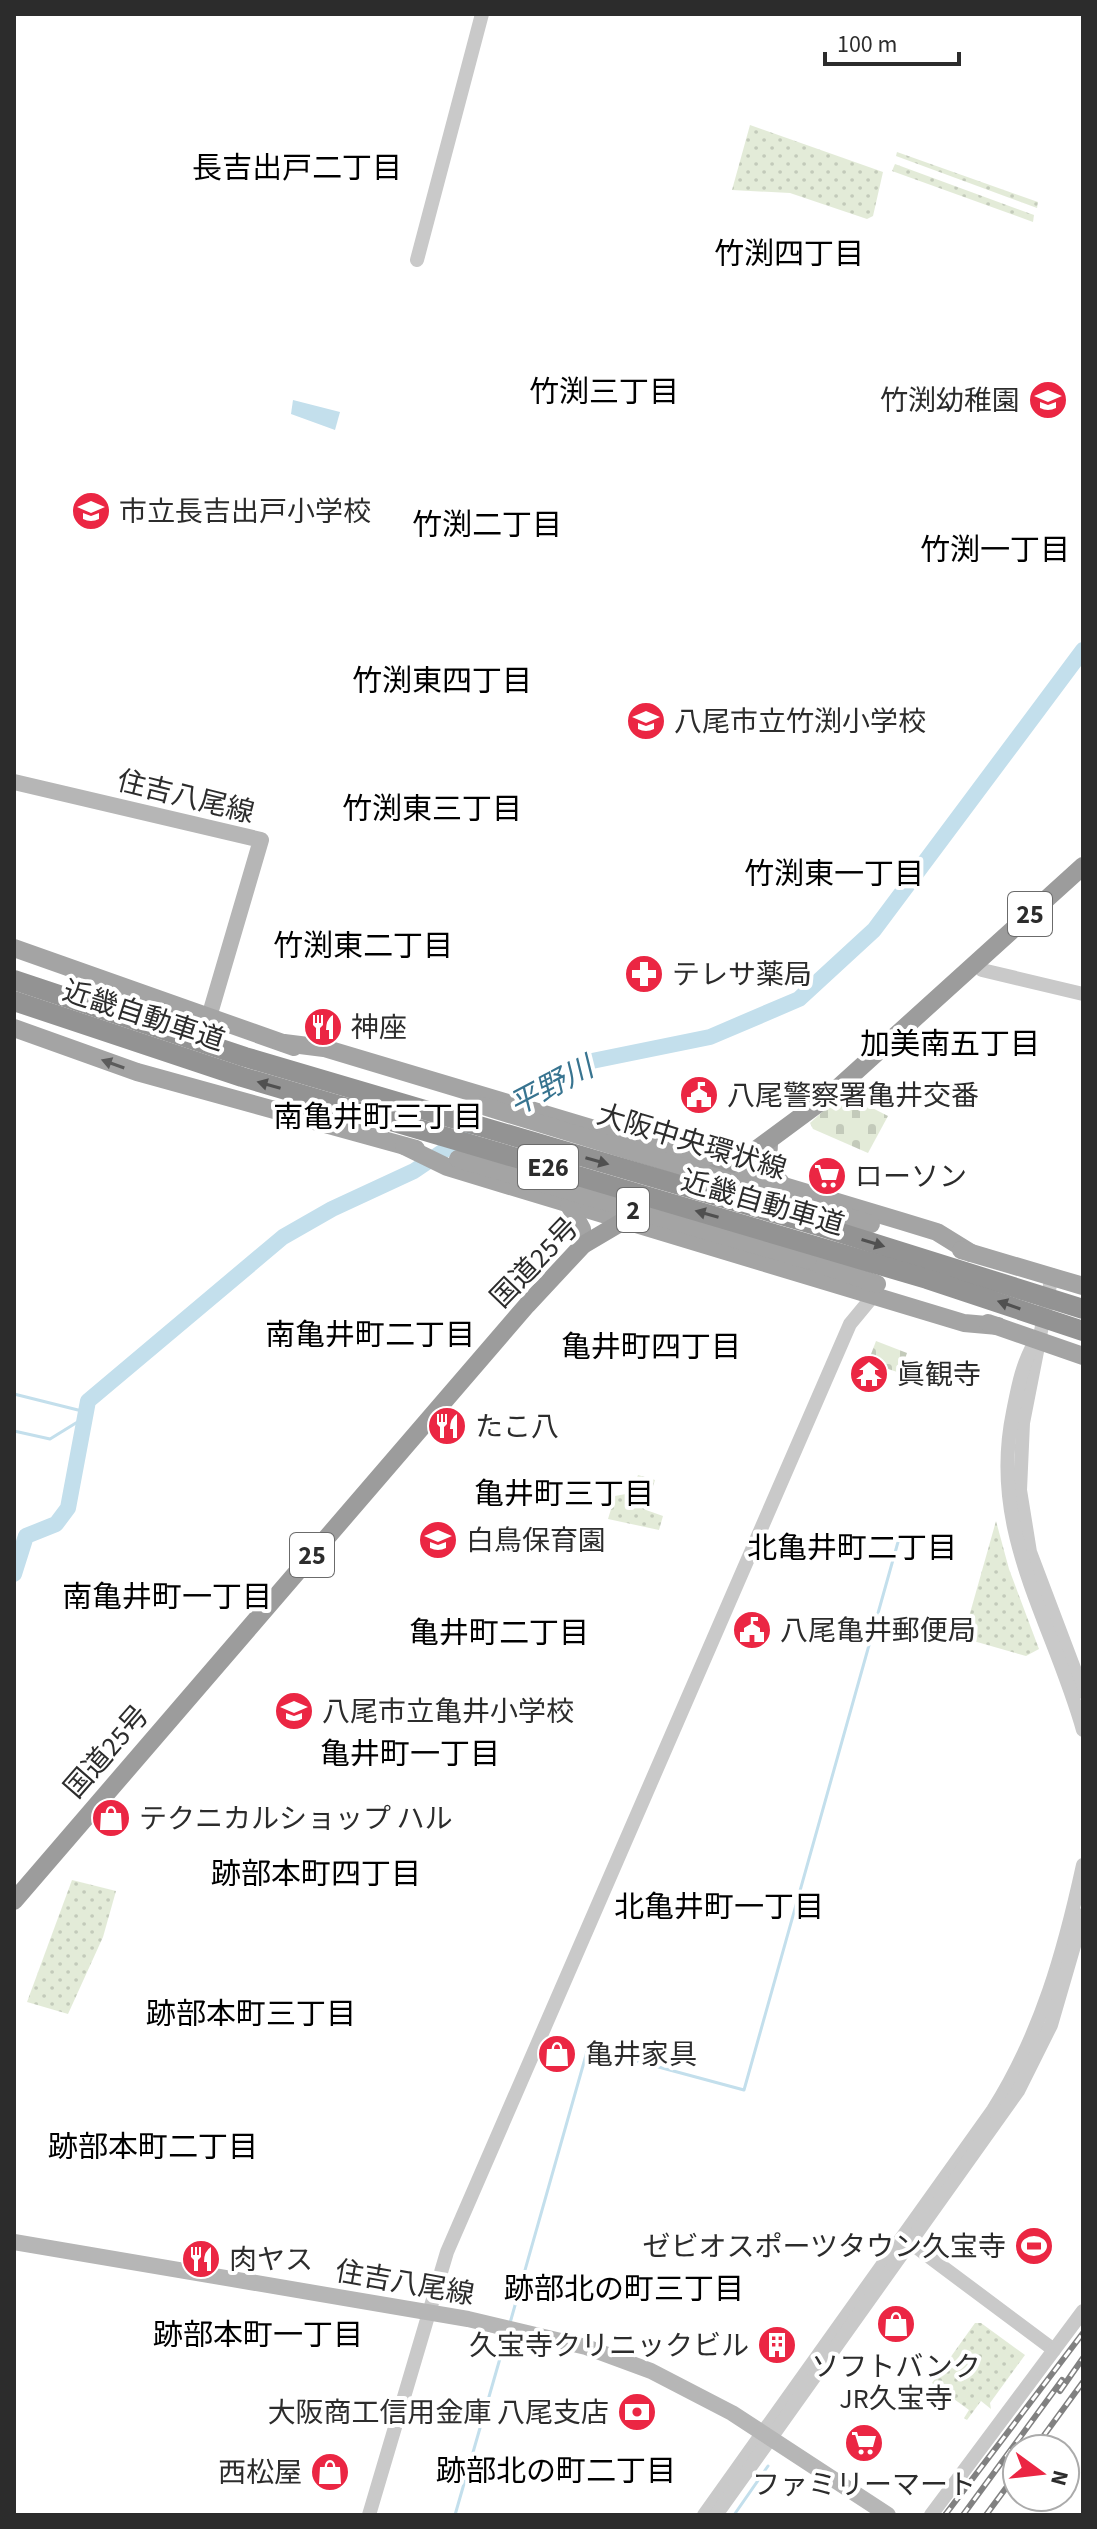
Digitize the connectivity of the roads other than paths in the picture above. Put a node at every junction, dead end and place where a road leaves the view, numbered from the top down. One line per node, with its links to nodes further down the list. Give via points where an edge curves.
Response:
1 (482, 14): 2 (street)
2 (417, 260)
3 (14, 782): 10 (main road, 住吉八尾線, via 261,840)
4 (1083, 866): 6 (highway, 国道25号 / 25)
5 (14, 948): 10 (main road, 大阪中央環状線 / 2)
6 (977, 962): 8 (street, via 982,970); 14 (highway, 国道25号 / 25, via 830,1095)
7 (14, 980): 27 (highway, 近畿自動車道 / E26, one-way to 27, bridge, via 245,1057)
8 (1083, 994)
9 (14, 1001): 29 (highway, 近畿自動車道 / E26, one-way to 9, bridge, via 927,1279 242,1077)
10 (209, 1017): 12 (main road, 大阪中央環状線 / 2)
11 (14, 1028): 15 (main road, 2, one-way to 11, via 137,1072)
12 (284, 1043): 13 (main road, via 324,1048); 23 (main road, 大阪中央環状線 / 2, bridge, via 341,1065)
13 (638, 1142): 16 (main road); 18 (main road, via 643,1152 671,1166)
14 (769, 1142): 16 (highway, 国道25号 / 25); 17 (main road, via 768,1168)
15 (404, 1146): 19 (main road, 2, via 447,1167); 28 (main road, 2, bridge, via 808,1260)
16 (727, 1167): 17 (main road); 18 (highway, 国道25号 / 25)
17 (781, 1183): 23 (main road, via 937,1232)
18 (676, 1193): 20 (highway, 国道25号 / 25); 22 (main road, via 677,1226 717,1239)
19 (569, 1205): 20 (main road, 2); 21 (main road, via 582,1229)
20 (620, 1221): 21 (highway, 国道25号 / 25); 22 (main road, 2)
21 (583, 1245): 35 (highway, 国道25号 / 25)
22 (723, 1250): 26 (main road, 2)
23 (971, 1253): 24 (main road, 大阪中央環状線 / 2)
24 (1052, 1275): 25 (main road, 大阪中央環状線 / 2); 30 (street)
25 (1083, 1286)
26 (874, 1295): 28 (main road, 2, via 964,1323); 40 (street, via 850,1324 447,2252)
27 (1083, 1309)
28 (998, 1326): 30 (main road, 2)
29 (1083, 1331)
30 (1037, 1339): 31 (main road, 2); 32 (street, via 1020,1447 1022,1513 1030,1552); 33 (street, via 1016,1395 1005,1482 1027,1581)
31 (1083, 1356)
32 (1083, 1692)
33 (1083, 1730)
34 (1083, 1865): 37 (street, via 1045,2008 1026,2054)
35 (14, 1901)
36 (1083, 1915): 37 (street, via 1054,2016 1026,2077)
37 (905, 2240): 41 (street); 42 (street)
38 (14, 2242): 40 (main road, 住吉八尾線)
39 (1083, 2311): 41 (street)
40 (429, 2312): 42 (main road, 住吉八尾線, via 586,2347 651,2371); 43 (street)
41 (1054, 2350): 47 (street)
42 (768, 2434): 44 (street); 45 (street); 46 (main road, 住吉八尾線)
43 (369, 2515)
44 (704, 2515)
45 (716, 2515)
46 (888, 2515)
47 (931, 2515)

